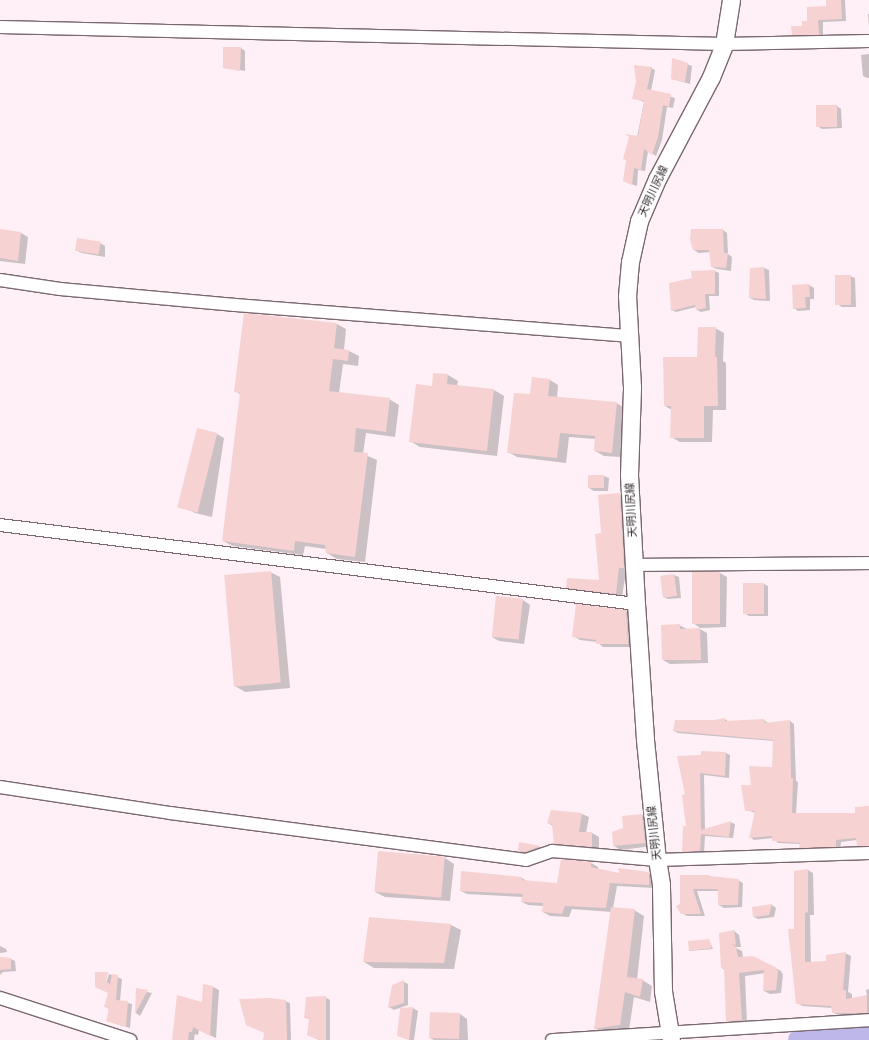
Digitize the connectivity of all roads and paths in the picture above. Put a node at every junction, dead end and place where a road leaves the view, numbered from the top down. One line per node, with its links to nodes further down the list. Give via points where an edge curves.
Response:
1 (731, 0): 4 (main road, 天明川尻線)
2 (0, 26): 4 (street)
3 (869, 41): 4 (street)
4 (724, 44): 6 (main road, 天明川尻線, via 711,77 656,179 639,221 626,296)
5 (0, 280): 6 (street, via 60,289 227,305)
6 (628, 336): 9 (main road, 天明川尻線, via 632,387 629,475)
7 (0, 525): 10 (street)
8 (869, 563): 9 (street)
9 (634, 565): 10 (main road, 天明川尻線)
10 (636, 604): 13 (main road, 天明川尻線, via 645,739)
11 (0, 787): 13 (street, via 170,813 526,860 552,851)
12 (869, 853): 13 (street)
13 (657, 860): 16 (main road, 天明川尻線, via 661,884 663,991)
14 (0, 998): 17 (street)
15 (869, 1020): 16 (street)
16 (671, 1038): 18 (street)
17 (130, 1040)
18 (552, 1040)

